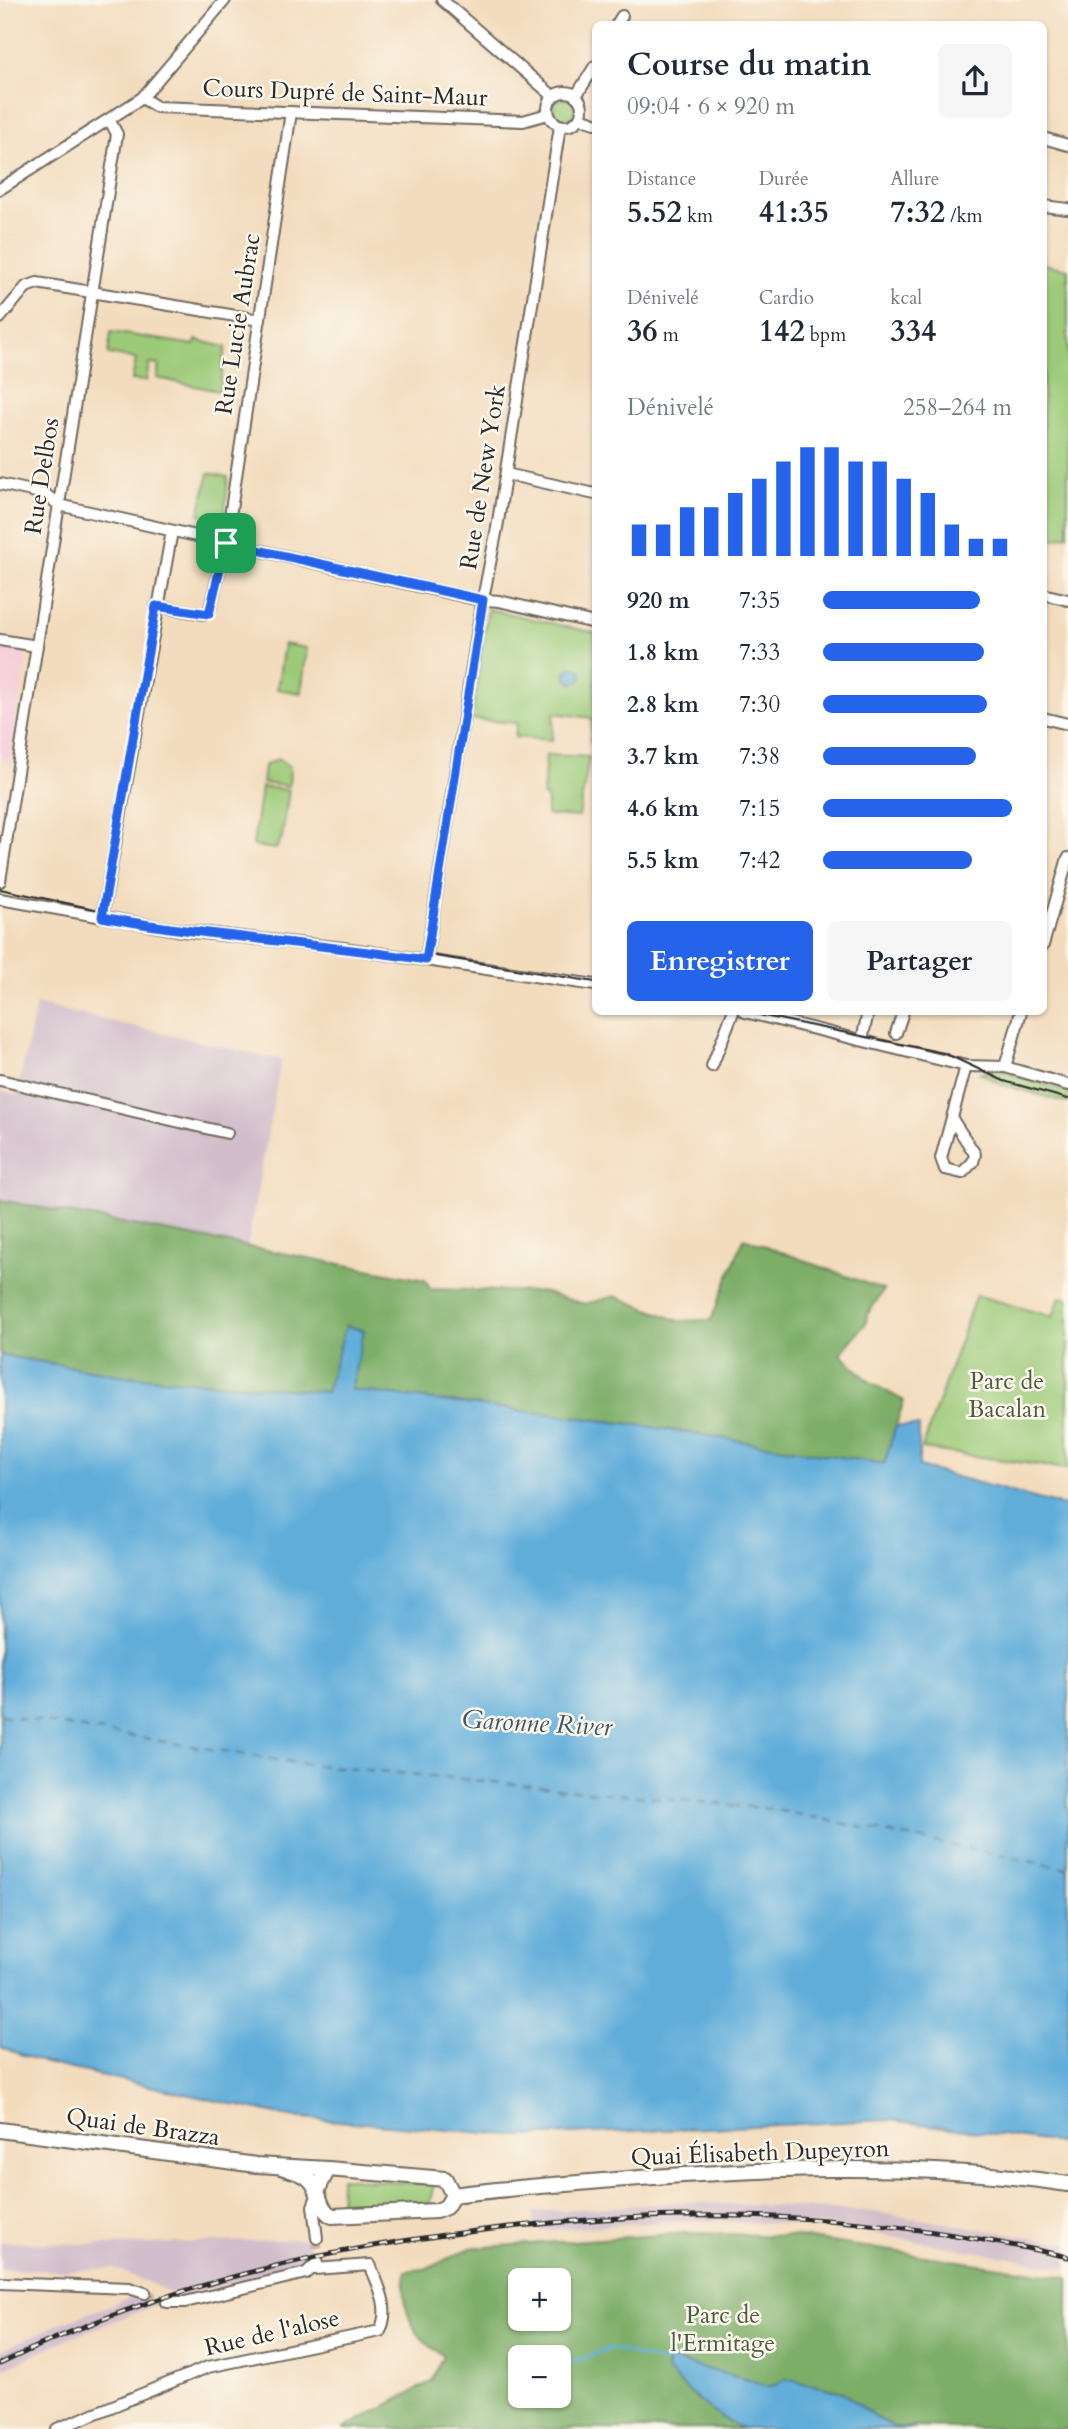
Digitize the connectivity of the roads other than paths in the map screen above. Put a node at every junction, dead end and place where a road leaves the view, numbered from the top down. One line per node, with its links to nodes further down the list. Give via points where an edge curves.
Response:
1 (225, 0): 6 (street)
2 (442, 0): 4 (street)
3 (592, 71): 5 (street)
4 (553, 96): 5 (street, via 565,91); 8 (street)
5 (576, 96): 9 (street, via 582,106)
6 (142, 98): 7 (street, Cours Dupré de Saint-Maur, via 156,107); 10 (street)
7 (291, 111): 8 (street, Cours Dupré de Saint-Maur, via 523,121); 20 (street, Rue Lucie Aubrac)
8 (548, 114): 12 (street)
9 (580, 118): 11 (street); 12 (street)
10 (110, 121): 15 (street); 18 (street, Rue Delbos, via 117,134)
11 (592, 122)
12 (560, 126): 21 (street, Rue de New York)
13 (1047, 139): 14 (street)
14 (1068, 145)
15 (0, 189)
16 (1047, 206): 17 (street)
17 (1068, 209)
18 (92, 293): 19 (street, via 32,284); 20 (street); 24 (street, Rue Delbos)
19 (0, 318)
20 (260, 320): 26 (street, Rue Lucie Aubrac)
21 (506, 474): 23 (street); 28 (street, Rue de New York)
22 (0, 484): 24 (street, via 45,494)
23 (592, 493)
24 (59, 505): 25 (street); 33 (street, Rue Delbos)
25 (172, 531): 26 (street); 30 (street)
26 (226, 543): 28 (street); 30 (street, Rue Lucie Aubrac, via 209,614)
27 (1047, 595): 29 (street)
28 (483, 600): 31 (street); 43 (street, Rue de New York)
29 (1068, 600)
30 (156, 606): 41 (street)
31 (592, 622)
32 (0, 640): 33 (street)
33 (37, 646): 37 (street, Rue Delbos)
34 (1047, 719): 35 (street)
35 (1068, 724)
36 (1068, 858): 39 (street)
37 (0, 881)
38 (1047, 892): 39 (street)
39 (1057, 895): 42 (street)
40 (0, 899): 41 (street)
41 (102, 917): 43 (street)
42 (1047, 931)
43 (426, 960): 44 (street)
44 (592, 985)
45 (732, 1015): 52 (street)
46 (758, 1015): 51 (street)
47 (867, 1015): 51 (street)
48 (902, 1015): 50 (street)
49 (1020, 1015): 54 (street)
50 (896, 1032)
51 (862, 1040): 53 (street)
52 (712, 1066)
53 (965, 1066): 54 (street); 57 (street)
54 (1005, 1067): 56 (street)
55 (0, 1080): 58 (street)
56 (1068, 1085)
57 (952, 1119): 57 (street, via 975,1154 974,1162 962,1173 953,1173 942,1164)
58 (227, 1133)
59 (0, 2130): 60 (main road, Quai de Brazza)
60 (281, 2167): 61 (main road, Quai de Brazza); 63 (main road, Quai de Brazza, via 307,2176)
61 (328, 2169): 63 (main road); 64 (main road, Quai de Brazza, via 445,2179)
62 (1068, 2184): 64 (main road, Quai Élisabeth Dupeyron, via 995,2174 842,2168 686,2173)
63 (318, 2192): 65 (main road, via 321,2207); 65 (street, via 313,2206 317,2234 322,2220)
64 (453, 2195): 65 (main road, via 446,2207 436,2211)
65 (332, 2216)
66 (0, 2283): 67 (street, via 129,2288)
67 (145, 2293)
68 (167, 2302): 69 (street, Rue de l'alose, via 185,2302 316,2265 370,2265 383,2295 386,2318 380,2331 208,2367)
69 (57, 2429)

